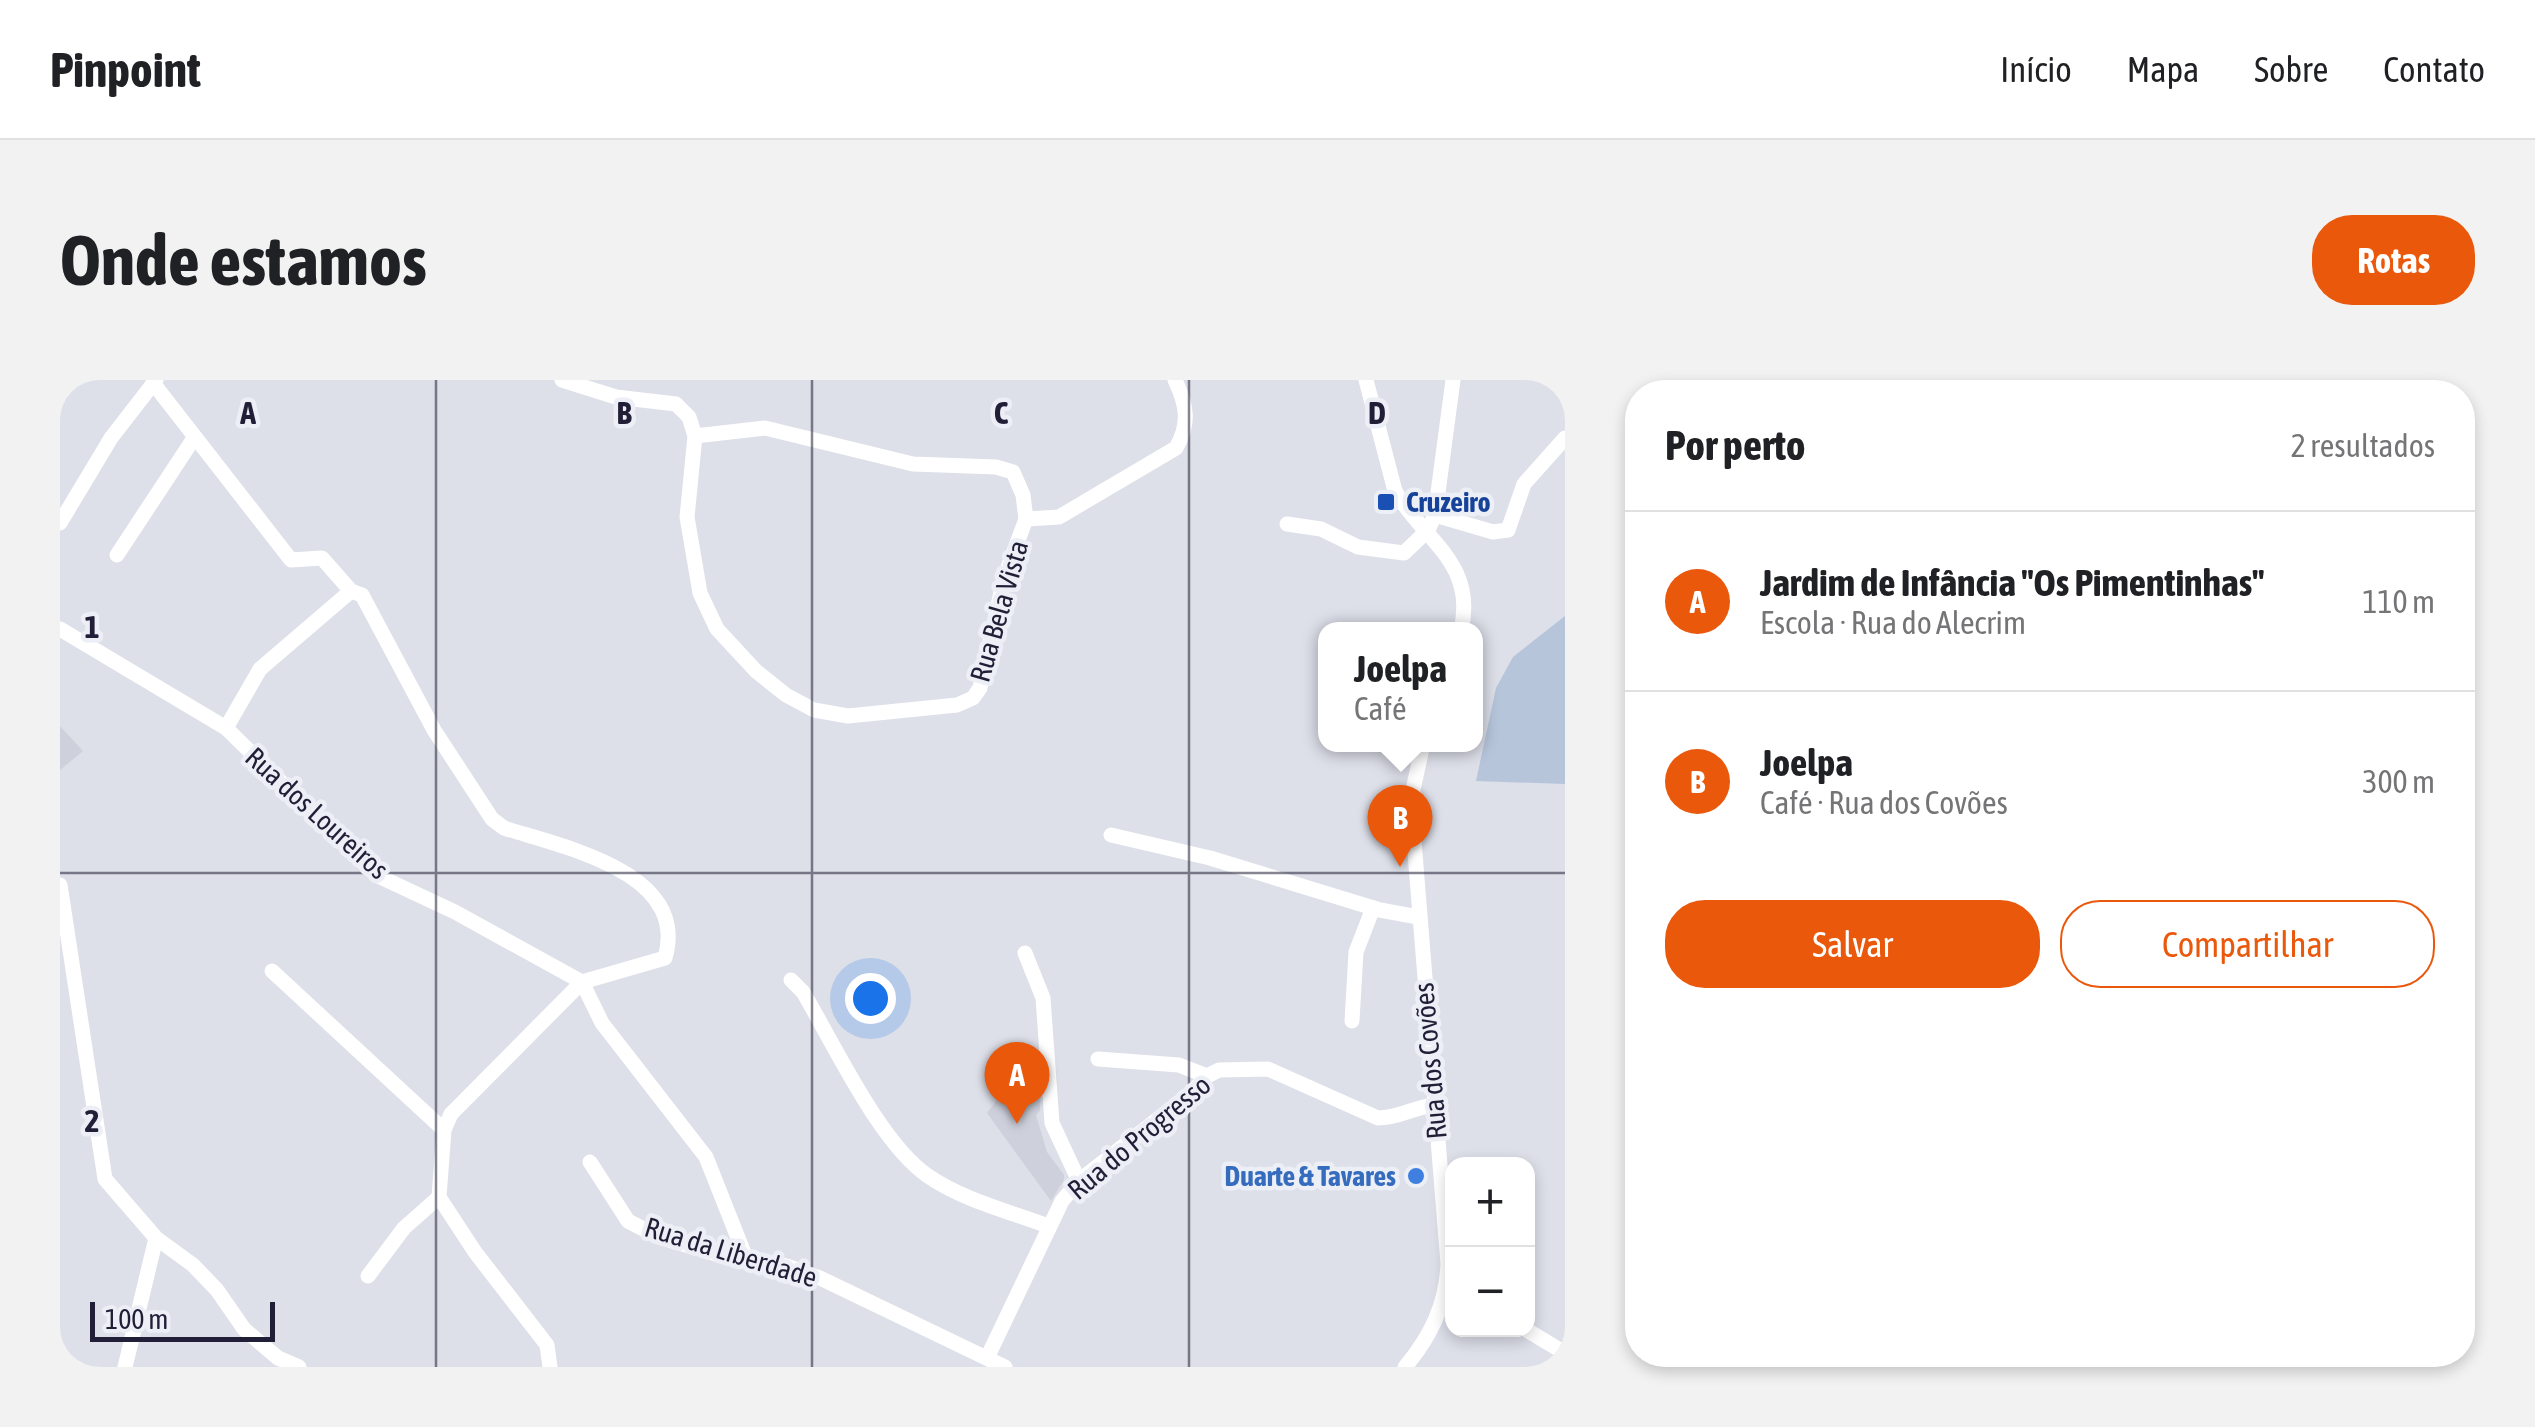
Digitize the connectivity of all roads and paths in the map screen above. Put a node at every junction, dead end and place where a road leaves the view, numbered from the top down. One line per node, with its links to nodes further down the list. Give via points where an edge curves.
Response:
1 (1175, 380): 10 (street, Rua Bela Vista, via 1185,401 1186,430 1176,448 1058,518)
2 (1366, 380): 11 (street, via 1389,476 1402,502)
3 (1453, 380): 11 (street)
4 (154, 381): 8 (street); 12 (street)
5 (568, 381): 6 (street)
6 (593, 385): 7 (street, via 616,396 676,404)
7 (695, 436): 10 (street, via 765,428 913,464 996,467 1012,472); 10 (street, Rua Bela Vista, via 688,516 700,593 717,629 756,671 814,710 848,716 973,698)
8 (194, 438): 14 (street); 15 (street, via 291,560 322,558)
9 (1565, 438): 11 (street, via 1524,484 1508,530)
10 (1026, 519)
11 (1432, 522): 13 (street, via 1404,553 1358,547 1320,529); 16 (street, via 1461,589)
12 (60, 523)
13 (1287, 524)
14 (118, 555)
15 (350, 591): 18 (street, via 260,669); 27 (street, via 362,595 434,730 492,819 641,882 659,902 670,938 665,958)
16 (1462, 622)
17 (60, 629): 18 (street, Rua dos Loureiros)
18 (226, 728): 27 (street, Rua dos Loureiros, via 376,875)
19 (1421, 752): 23 (street, Rua dos Covões, via 1412,816)
20 (1111, 836): 22 (street, via 1210,858)
21 (60, 885): 37 (street, via 106,1179)
22 (1373, 908): 23 (street); 28 (street, via 1356,952)
23 (1418, 917): 31 (street, Rua dos Covões)
24 (1025, 953): 34 (street, via 1043,998 1052,1123)
25 (272, 971): 32 (street)
26 (791, 980): 36 (street, via 874,1113 925,1174)
27 (582, 982): 32 (street, via 451,1114); 39 (street, via 602,1023 706,1156)
28 (1352, 1021)
29 (1098, 1059): 30 (street, via 1179,1065)
30 (1207, 1076): 31 (street, Rua do Progresso, via 1268,1068 1378,1118); 34 (street, Rua do Progresso)
31 (1434, 1105): 38 (street, Rua dos Covões)
32 (444, 1130): 35 (street)
33 (590, 1162): 39 (street, Rua da Liberdade, via 628,1221 733,1260)
34 (1080, 1181): 36 (street, Rua do Progresso)
35 (439, 1197): 40 (street, via 404,1228); 47 (street, via 547,1345)
36 (1048, 1226): 44 (street, Rua do Progresso)
37 (156, 1238): 45 (street); 46 (street, via 193,1264 244,1329)
38 (1447, 1247)
39 (746, 1258): 44 (street, Rua da Liberdade, via 820,1278)
40 (368, 1276)
41 (1445, 1298): 49 (street, Rua dos Covões, via 1431,1333)
42 (1535, 1336): 43 (street)
43 (1565, 1353)
44 (987, 1358): 48 (street, Rua da Liberdade)
45 (125, 1367)
46 (299, 1367)
47 (550, 1367)
48 (1004, 1367)
49 (1405, 1367)

